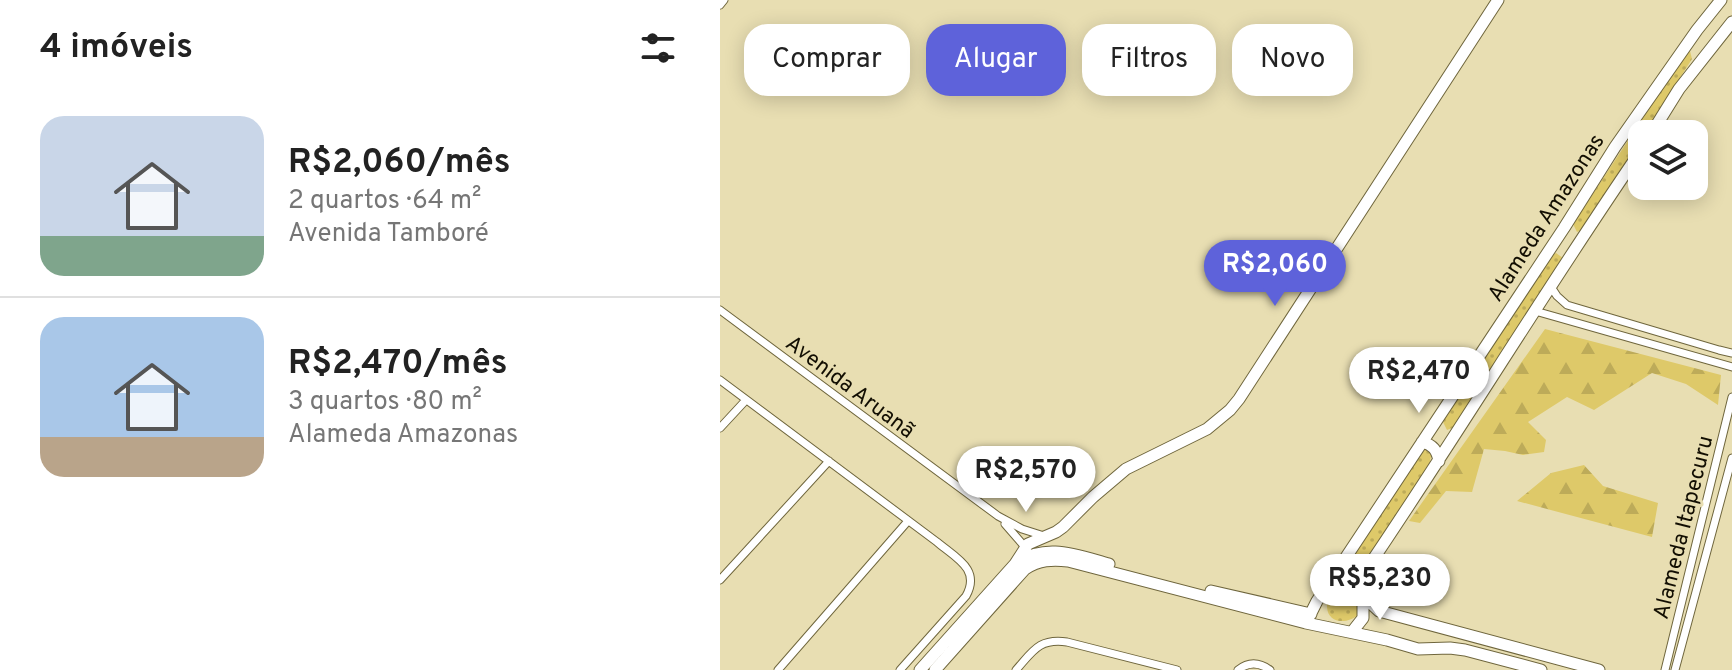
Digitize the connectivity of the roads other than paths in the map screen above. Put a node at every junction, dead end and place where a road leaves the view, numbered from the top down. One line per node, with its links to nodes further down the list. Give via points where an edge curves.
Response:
1 (1498, 0): 34 (main road, via 1239,399 1207,429 1126,469 1063,527)
2 (1721, 0): 4 (main road, Alameda Amazonas)
3 (1732, 22): 5 (main road)
4 (1697, 30): 5 (main road, via 1703,40); 6 (main road, Alameda Amazonas)
5 (1718, 40): 7 (main road)
6 (1682, 53): 7 (main road, via 1696,51); 10 (main road, Alameda Amazonas)
7 (1701, 62): 8 (main road)
8 (1660, 120)
9 (1628, 170): 11 (main road, Alameda Amazonas)
10 (1564, 228): 11 (main road, via 1568,238); 12 (main road, Alameda Amazonas)
11 (1582, 239): 13 (main road, Alameda Amazonas)
12 (1551, 246): 13 (main road); 24 (main road, Alameda Amazonas)
13 (1569, 259): 14 (main road, Alameda Amazonas)
14 (1551, 287): 15 (street); 17 (main road, Alameda Amazonas)
15 (1567, 305): 18 (street); 19 (street)
16 (720, 310): 32 (street, Avenida Aruanã)
17 (1535, 311): 18 (street); 27 (main road, Alameda Amazonas)
18 (1560, 318): 20 (street)
19 (1732, 353)
20 (1732, 367)
21 (720, 380): 23 (street)
22 (1732, 397): 28 (street, Alameda Itapecuru)
23 (746, 400): 25 (street); 30 (street)
24 (1433, 426): 26 (main road, Alameda Amazonas); 27 (main road)
25 (720, 428)
26 (1422, 442): 31 (main road, via 1434,448); 39 (main road, Alameda Amazonas)
27 (1451, 442): 31 (main road, Alameda Amazonas)
28 (1718, 454): 29 (street); 47 (street, Alameda Itapecuru)
29 (1732, 459): 47 (street, Alameda Itapecuru)
30 (829, 461): 33 (street); 38 (street)
31 (1439, 461): 40 (main road, Alameda Amazonas, via 1366,570)
32 (998, 516): 34 (street, Avenida Aruanã); 35 (street)
33 (908, 521): 48 (street); 49 (street, via 965,565 972,578 966,596)
34 (1044, 536): 35 (main road); 36 (main road)
35 (1025, 547): 37 (main road)
36 (1064, 551): 37 (main road, via 1039,552); 41 (main road)
37 (1015, 564): 50 (main road)
38 (720, 580)
39 (1325, 591): 41 (main road, Alameda Amazonas); 42 (main road, via 1322,613)
40 (1363, 596): 43 (main road, Alameda Amazonas, via 1363,618); 44 (main road, via 1379,611)
41 (1309, 618): 42 (main road); 51 (main road, via 1055,559 1025,569)
42 (1330, 628): 43 (main road)
43 (1352, 632): 45 (main road, via 1418,649 1450,648)
44 (1512, 647): 45 (main road); 57 (main road)
45 (1509, 662): 56 (main road)
46 (1144, 667): 52 (street, via 1051,640); 53 (street)
47 (1671, 668)
48 (778, 670)
49 (900, 670)
50 (920, 670)
51 (935, 670)
52 (1016, 670)
53 (1177, 670)
54 (1238, 670): 55 (street, via 1254,664)
55 (1270, 670)
56 (1541, 670)
57 (1599, 670)

